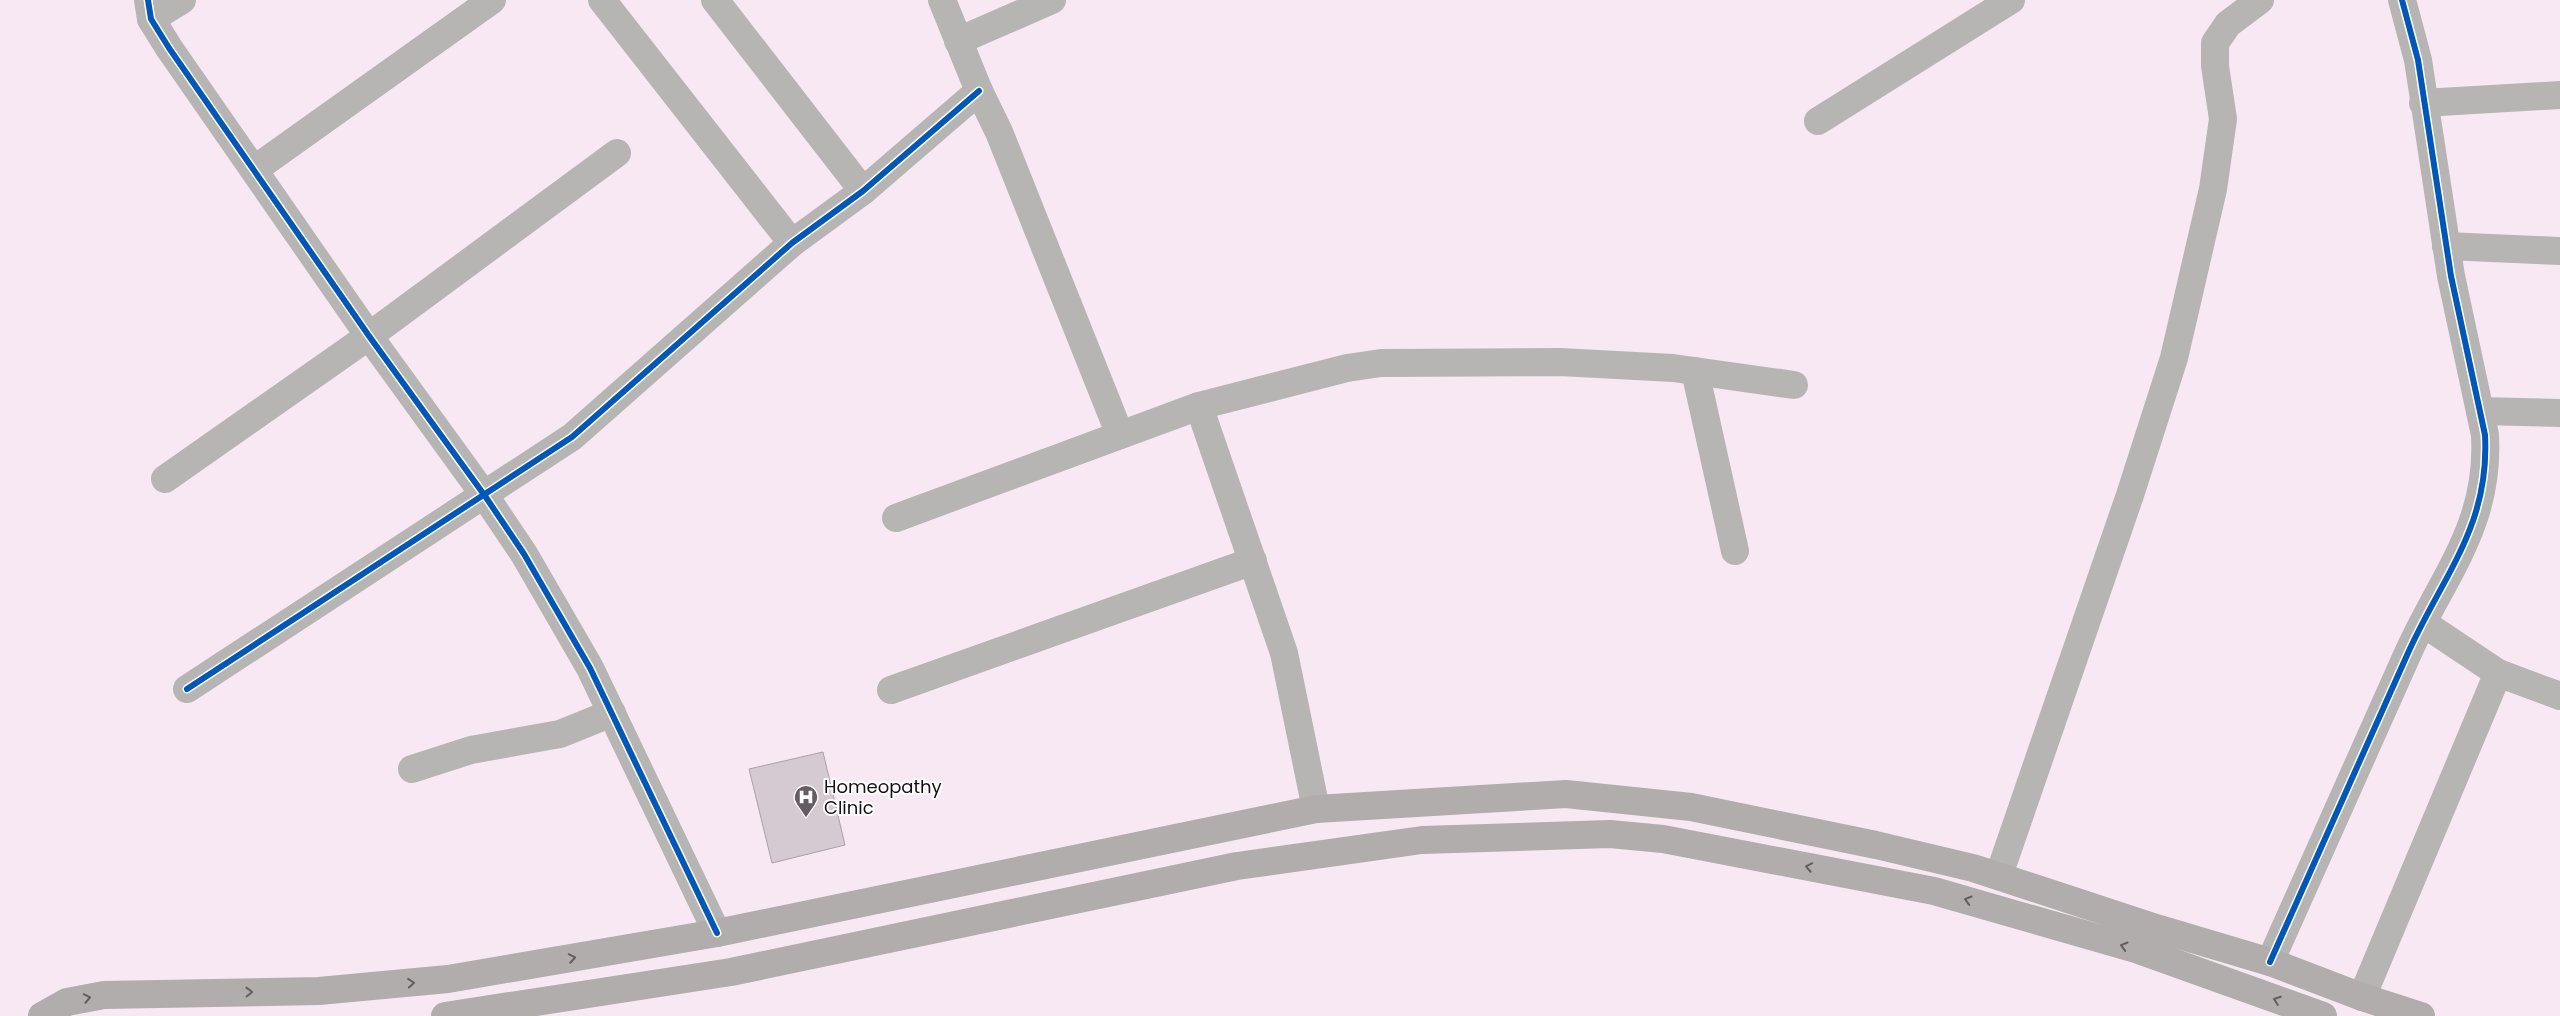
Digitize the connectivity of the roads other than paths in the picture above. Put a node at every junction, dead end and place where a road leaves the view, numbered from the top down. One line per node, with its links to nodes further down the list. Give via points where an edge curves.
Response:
1 (182, 0): 10 (street)
2 (492, 0): 17 (street)
3 (602, 0): 19 (street)
4 (715, 0): 18 (street)
5 (942, 0): 11 (street)
6 (1052, 0): 11 (street)
7 (2011, 0): 15 (street)
8 (2260, 0): 42 (street, via 2228,24 2215,43 2223,119 2213,189 2174,358)
9 (2402, 0): 14 (street, via 2418,60)
10 (149, 10): 17 (street, via 168,48)
11 (958, 41): 12 (street)
12 (979, 91): 18 (street); 28 (street, via 999,132)
13 (2560, 95): 14 (street)
14 (2423, 103): 20 (street)
15 (1818, 121)
16 (617, 152): 22 (street)
17 (255, 169): 22 (street)
18 (863, 191): 19 (street)
19 (792, 243): 30 (street, via 600,415)
20 (2446, 246): 21 (street); 26 (street)
21 (2560, 251)
22 (369, 336): 29 (street); 30 (street)
23 (1695, 371): 24 (street); 25 (street, via 1535,361 1381,363 1347,368); 32 (street)
24 (1794, 385)
25 (1199, 406): 28 (street); 33 (street)
26 (2480, 411): 27 (street); 34 (street, via 2486,455 2480,503 2463,547)
27 (2560, 413)
28 (1120, 435): 31 (street)
29 (165, 479)
30 (485, 496): 36 (street); 39 (street, via 524,554 590,668)
31 (896, 518)
32 (1735, 551)
33 (1253, 561): 37 (street); 41 (street, via 1284,653)
34 (2423, 623): 35 (street); 44 (street)
35 (2498, 673): 38 (street); 45 (street)
36 (187, 689)
37 (891, 690)
38 (2560, 696)
39 (612, 713): 40 (street, via 560,734 471,750); 43 (street)
40 (412, 769)
41 (1316, 809): 42 (main road, via 1566,794 1691,807 1876,845); 43 (main road)
42 (2000, 876): 44 (main road)
43 (717, 932): 46 (main road, one-way to 43, via 67,1002 104,995 319,991 448,979)
44 (2270, 962): 45 (main road)
45 (2362, 997): 49 (main road)
46 (42, 1016)
47 (445, 1016): 48 (main road, one-way to 47, via 2136,949 1934,891 1662,839 1610,834 1422,840 1237,866 731,972)
48 (2323, 1016)
49 (2422, 1016)

